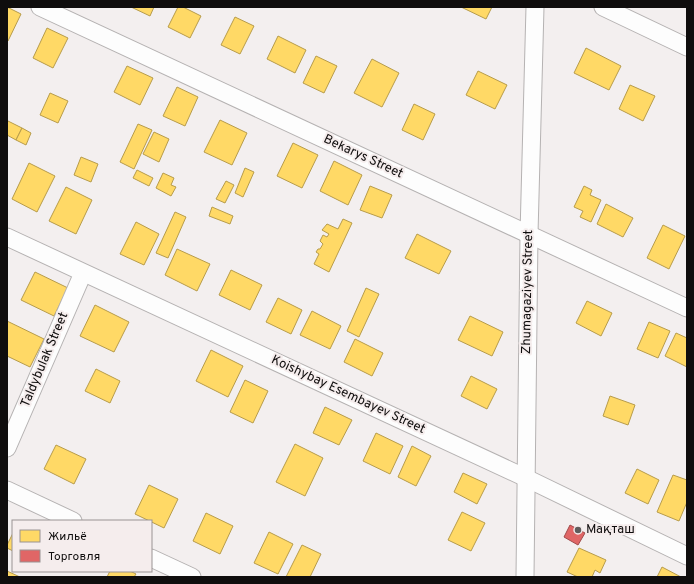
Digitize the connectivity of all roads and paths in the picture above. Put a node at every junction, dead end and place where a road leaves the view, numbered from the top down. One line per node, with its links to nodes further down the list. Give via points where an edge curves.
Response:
1 (40, 7): 6 (street, Bekarys Street)
2 (534, 7): 6 (street, Zhumagaziyev Street)
3 (603, 7): 4 (street)
4 (627, 12): 5 (street)
5 (687, 47)
6 (529, 234): 9 (street, Bekarys Street); 11 (street, Zhumagaziyev Street)
7 (7, 237): 8 (street, Koishybay Esembayev Street)
8 (83, 273): 10 (street, Taldybulak Street); 11 (street, Koishybay Esembayev Street)
9 (687, 308)
10 (7, 448)
11 (526, 478): 14 (street, Koishybay Esembayev Street); 17 (street, Zhumagaziyev Street)
12 (7, 490): 13 (street)
13 (72, 520)
14 (687, 556)
15 (152, 558): 16 (street)
16 (192, 577)
17 (525, 577)

